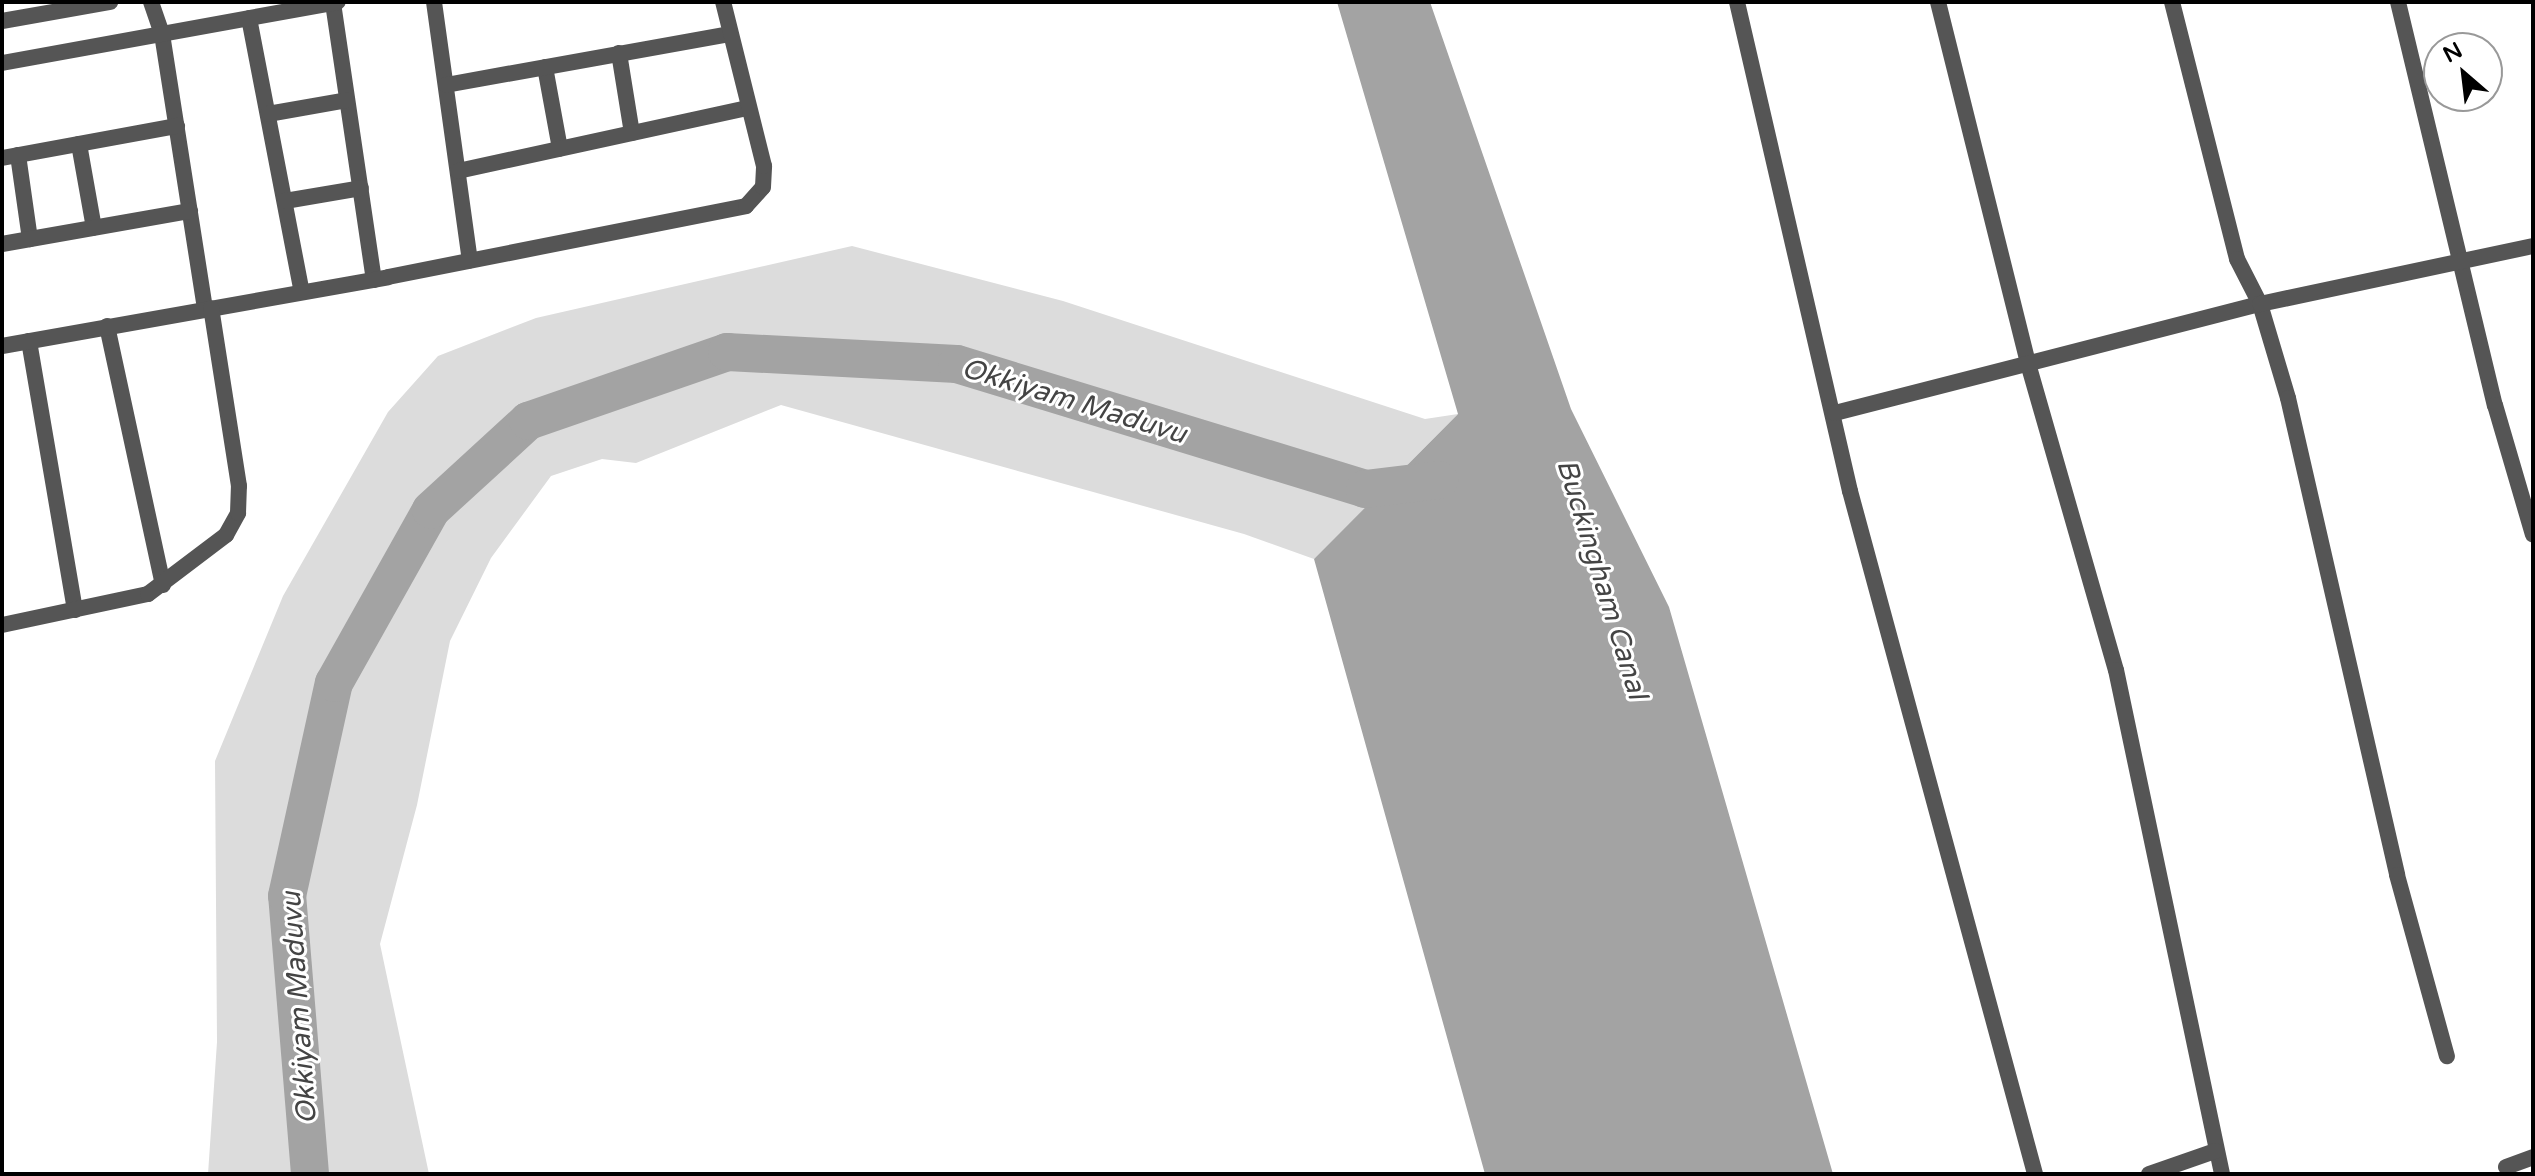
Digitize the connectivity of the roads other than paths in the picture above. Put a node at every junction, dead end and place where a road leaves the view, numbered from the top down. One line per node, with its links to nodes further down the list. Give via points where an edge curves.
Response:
1 (110, 2): 10 (street)
2 (151, 2): 13 (street)
3 (336, 2): 11 (street); 19 (street)
4 (434, 2): 18 (street)
5 (723, 2): 14 (street)
6 (1737, 2): 45 (street)
7 (1938, 2): 44 (street)
8 (2172, 2): 39 (street, via 2237,259)
9 (2398, 2): 36 (street)
10 (44, 8): 12 (street)
11 (249, 18): 13 (street); 21 (street)
12 (2, 21)
13 (162, 34): 16 (street); 22 (street)
14 (730, 34): 15 (street); 20 (street)
15 (619, 53): 17 (street); 23 (street)
16 (2, 63)
17 (545, 67): 18 (street); 25 (street)
18 (446, 85): 27 (street)
19 (347, 100): 21 (street); 28 (street)
20 (747, 108): 23 (street); 35 (street, via 764,166 763,187 746,206)
21 (268, 114): 29 (street)
22 (177, 126): 24 (street); 30 (street)
23 (632, 133): 25 (street)
24 (79, 144): 26 (street); 31 (street)
25 (560, 149): 27 (street)
26 (10, 157): 32 (street)
27 (458, 171): 35 (street)
28 (361, 188): 29 (street); 37 (street)
29 (285, 201): 38 (street)
30 (190, 211): 31 (street); 40 (street)
31 (94, 228): 32 (street)
32 (30, 239): 33 (street)
33 (2, 244)
34 (2533, 246): 36 (street)
35 (470, 261): 37 (street)
36 (2465, 264): 39 (street); 46 (street, via 2495,405)
37 (374, 280): 38 (street)
38 (302, 292): 40 (street)
39 (2260, 304): 44 (street); 50 (street, via 2288,398 2397,875)
40 (208, 309): 41 (street); 47 (street, via 239,486 238,513 226,535)
41 (107, 326): 42 (street); 47 (street)
42 (29, 341): 43 (street); 48 (street)
43 (2, 346)
44 (2029, 367): 45 (street); 51 (street, via 2116,670)
45 (1835, 413): 54 (street, via 1850,491)
46 (2533, 535)
47 (163, 585): 48 (street, via 134,599)
48 (75, 610): 49 (street)
49 (2, 625)
50 (2447, 1056)
51 (2215, 1151): 55 (street); 56 (street)
52 (2533, 1157): 53 (street)
53 (2506, 1167)
54 (2035, 1174)
55 (2149, 1174)
56 (2222, 1174)

